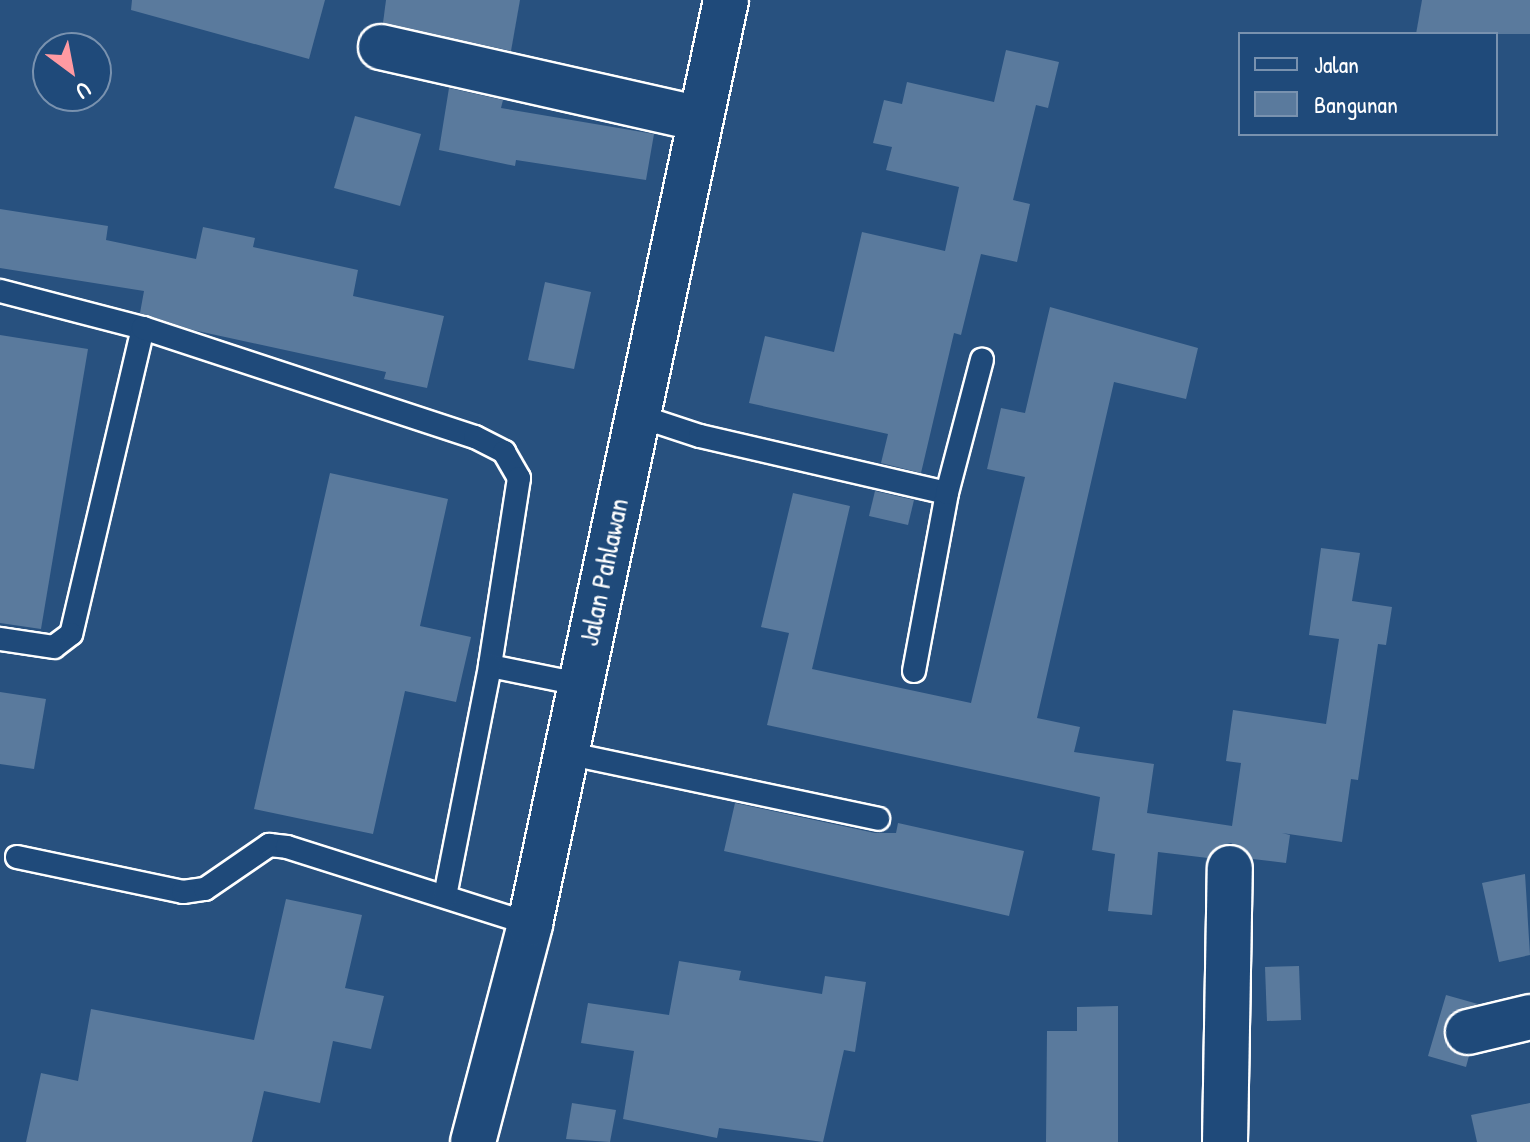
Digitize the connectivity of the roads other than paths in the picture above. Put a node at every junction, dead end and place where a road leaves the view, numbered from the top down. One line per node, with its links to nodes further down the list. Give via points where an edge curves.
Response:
1 (726, 0): 3 (street, Jalan Pahlawan)
2 (381, 47): 3 (street)
3 (700, 119): 7 (street, Jalan Pahlawan)
4 (0, 291): 5 (lane)
5 (143, 328): 9 (lane, via 71,634 54,647); 10 (lane, via 475,437 504,452 519,478)
6 (982, 360): 8 (lane)
7 (636, 415): 8 (lane, via 700,436); 12 (street, Jalan Pahlawan)
8 (947, 493): 11 (lane)
9 (0, 639)
10 (490, 666): 12 (lane); 17 (lane)
11 (914, 671)
12 (579, 684): 13 (street, Jalan Pahlawan)
13 (566, 753): 14 (lane); 18 (street, Jalan Pahlawan)
14 (878, 819)
15 (17, 857): 17 (lane, via 183,892 205,889 269,845)
16 (1230, 868): 22 (street)
17 (445, 896): 18 (lane)
18 (530, 924): 21 (street, Jalan Pahlawan)
19 (1530, 1017): 20 (street)
20 (1468, 1032)
21 (473, 1142)
22 (1225, 1142)

